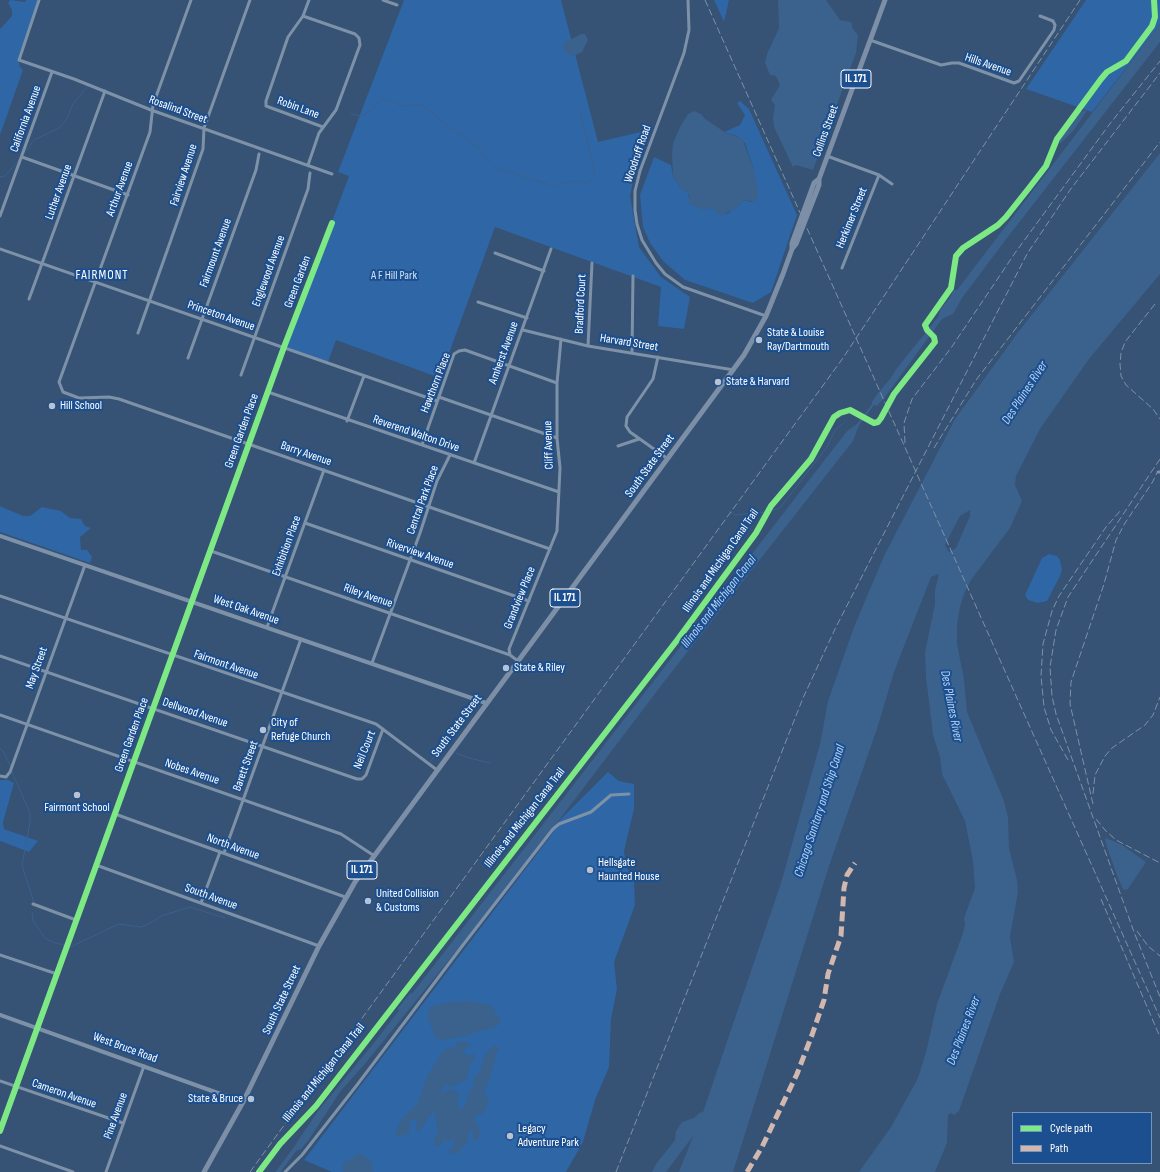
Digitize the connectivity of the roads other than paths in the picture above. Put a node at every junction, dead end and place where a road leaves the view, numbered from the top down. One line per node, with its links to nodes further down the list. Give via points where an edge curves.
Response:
1 (39, 0): 12 (street, Rosalind Street, via 19,60)
2 (190, 0): 14 (street, Arthur Avenue)
3 (250, 0): 16 (street, Fairview Avenue)
4 (308, 0): 9 (street)
5 (383, 0): 8 (street)
6 (688, 0): 41 (street, Woodruff Road, via 689,30 684,53 635,191 637,224 642,240 656,263 665,274 683,287)
7 (885, 0): 11 (main road, Collins Street / IL 171)
8 (398, 5)
9 (303, 16): 15 (street, via 355,34 359,38 360,45 336,110); 15 (street, Robin Lane, via 288,37 266,106)
10 (1040, 16): 11 (street, Hills Avenue, via 1053,21 1054,30 1019,81 1014,83 959,63 941,65)
11 (870, 40): 18 (main road, Collins Street / IL 171)
12 (52, 72): 13 (street, Rosalind Street); 19 (street, California Avenue)
13 (105, 91): 14 (street, Rosalind Street); 24 (street, Luther Avenue)
14 (152, 110): 16 (street, Rosalind Street); 26 (street, Arthur Avenue, via 150,132)
15 (323, 127): 20 (street)
16 (204, 128): 20 (street, Rosalind Street); 39 (street, Fairview Avenue, via 203,149)
17 (259, 154): 43 (street, Fairmount Avenue, via 256,170)
18 (827, 156): 23 (street); 41 (main road, Collins Street / IL 171, via 818,179 819,185)
19 (22, 157): 24 (street); 27 (street, California Avenue)
20 (308, 165): 22 (street, Rosalind Street)
21 (310, 173): 46 (street, Englewood Avenue, via 308,189)
22 (332, 174)
23 (879, 175): 25 (street); 34 (street, Herkimer Street)
24 (74, 176): 26 (street); 33 (street, Luther Avenue)
25 (892, 184)
26 (128, 195): 37 (street, Arthur Avenue)
27 (0, 216)
28 (332, 223): 49 (street, Green Garden)
29 (0, 249): 33 (street, Princeton Avenue)
30 (552, 249): 35 (street, Amherst Avenue)
31 (495, 253): 35 (street)
32 (592, 262): 48 (street, Bradford Court)
33 (42, 264): 37 (street, Princeton Avenue); 38 (street, Luther Avenue)
34 (842, 268)
35 (544, 271): 42 (street, Amherst Avenue)
36 (633, 276): 50 (street)
37 (96, 283): 39 (street, Princeton Avenue); 57 (street, Arthur Avenue)
38 (29, 299)
39 (149, 301): 43 (street, Princeton Avenue); 45 (street, Fairview Avenue)
40 (478, 302): 42 (street)
41 (766, 316): 54 (main road, South State Street / IL 171)
42 (527, 318): 44 (street, Amherst Avenue)
43 (202, 319): 46 (street, Princeton Avenue); 52 (street, Fairmount Avenue)
44 (523, 330): 47 (street, Harvard Street); 53 (street, Amherst Avenue)
45 (138, 333)
46 (255, 337): 49 (street, Princeton Avenue); 55 (street, Englewood Avenue)
47 (561, 340): 48 (street, Harvard Street); 58 (street, Cliff Avenue)
48 (588, 346): 50 (street, Harvard Street)
49 (284, 347): 56 (street, Princeton Avenue); 59 (street, Green Garden Place)
50 (632, 353): 51 (street, Harvard Street)
51 (658, 357): 54 (street, Harvard Street); 65 (street, via 653,379 627,417 626,426)
52 (188, 358)
53 (509, 365): 58 (street); 60 (street, Hawthorn Place, via 459,350 454,354); 62 (street, Amherst Avenue)
54 (734, 370): 70 (main road, South State Street / IL 171)
55 (241, 375)
56 (364, 376): 61 (street, Princeton Avenue); 63 (street)
57 (59, 382): 66 (street, Barry Avenue, via 63,392 71,396 119,399)
58 (557, 383): 64 (street, Cliff Avenue)
59 (268, 392): 63 (street, Reverend Walton Drive); 66 (street, Green Garden Place)
60 (439, 396): 61 (street, Hawthorn Place); 62 (street)
61 (437, 402): 67 (street, Hawthorn Place)
62 (491, 415): 64 (street); 71 (street, Amherst Avenue)
63 (348, 421): 67 (street, Reverend Walton Drive)
64 (557, 438): 73 (street, Cliff Avenue)
65 (639, 439): 68 (street); 70 (street)
66 (249, 444): 72 (street, Barry Avenue); 78 (street, Green Garden Place)
67 (422, 446): 69 (street, Reverend Walton Drive)
68 (618, 446)
69 (450, 455): 71 (street, Reverend Walton Drive); 74 (street, Central Park Place)
70 (668, 459): 92 (main road, South State Street / IL 171)
71 (474, 464): 73 (street, Reverend Walton Drive)
72 (324, 470): 74 (street, Barry Avenue); 75 (street, Exhibition Place)
73 (559, 492): 77 (street, Cliff Avenue, via 557,531)
74 (428, 506): 77 (street, Barry Avenue); 79 (street, Central Park Place)
75 (305, 523): 79 (street, Riverview Avenue); 81 (street, Exhibition Place)
76 (0, 536): 80 (street, West Oak Avenue)
77 (550, 549): 83 (street, Grandview Place)
78 (211, 551): 81 (street, Riley Avenue); 84 (street, Green Garden Place)
79 (411, 560): 83 (street, Riverview Avenue); 85 (street, Central Park Place)
80 (85, 565): 84 (street, West Oak Avenue); 86 (street, May Street)
81 (286, 576): 85 (street, Riley Avenue); 87 (street, Exhibition Place)
82 (0, 596): 86 (street, Fairmont Avenue)
83 (530, 601): 89 (street, Grandview Place, via 509,649)
84 (192, 602): 87 (street, West Oak Avenue); 91 (street, Green Garden Place)
85 (391, 614): 89 (street, Riley Avenue); 93 (street, Central Park Place)
86 (65, 618): 91 (street, Fairmont Avenue); 94 (street, May Street)
87 (267, 627): 88 (street, West Oak Avenue)
88 (301, 639): 93 (street, West Oak Avenue); 95 (street, Barett Street)
89 (510, 655): 92 (street, Riley Avenue)
90 (0, 656): 94 (street, Dellwood Avenue)
91 (172, 656): 95 (street, Fairmont Avenue); 97 (street, Green Garden Place)
92 (518, 661): 96 (main road, South State Street / IL 171)
93 (372, 663): 96 (street, West Oak Avenue)
94 (46, 671): 97 (street, Dellwood Avenue); 99 (street, May Street)
95 (282, 693): 100 (street, Fairmont Avenue); 101 (street, Barett Street)
96 (486, 703): 103 (main road, South State Street / IL 171)
97 (153, 709): 101 (street, Dellwood Avenue); 102 (street, Green Garden Place)
98 (0, 716): 99 (street, Nobes Avenue)
99 (26, 724): 102 (street, Nobes Avenue); 104 (street, May Street, via 10,772 6,777)
100 (383, 728): 103 (street, Fairmont Avenue); 105 (street, Neil Court, via 366,775)
101 (263, 746): 105 (street, Dellwood Avenue); 107 (street, Barett Street)
102 (134, 762): 107 (street, Nobes Avenue); 108 (street, Green Garden Place)
103 (437, 770): 111 (main road, South State Street / IL 171)
104 (0, 776)
105 (362, 779)
106 (629, 794): 132 (street, via 611,795 591,812 559,824 553,829 357,1085 302,1155)
107 (243, 800): 110 (street, Barett Street); 111 (street, Nobes Avenue, via 341,834)
108 (115, 814): 109 (street, North Avenue); 112 (street, Green Garden Place)
109 (220, 852): 110 (street, North Avenue); 114 (street)
110 (224, 853): 113 (street, North Avenue)
111 (373, 855): 113 (main road, South State Street / IL 171)
112 (96, 865): 114 (street, South Avenue); 116 (street, Green Garden Place)
113 (345, 897): 117 (main road, South State Street / IL 171)
114 (201, 903): 117 (street, South Avenue)
115 (33, 904): 116 (street)
116 (76, 920): 119 (street, Green Garden Place)
117 (319, 946): 125 (main road, South State Street / IL 171)
118 (0, 955): 119 (street)
119 (57, 974): 121 (street, Green Garden Place)
120 (0, 1015): 121 (street, West Bruce Road)
121 (37, 1028): 122 (street, West Bruce Road); 124 (street, Green Garden Place)
122 (144, 1066): 125 (street, West Bruce Road); 126 (street, Pine Avenue)
123 (0, 1082): 124 (street, Cameron Avenue)
124 (16, 1087): 126 (street, Cameron Avenue); 127 (street, Green Garden Place)
125 (243, 1102): 131 (main road, South State Street / IL 171)
126 (123, 1123): 130 (street, Pine Avenue)
127 (0, 1131)
128 (0, 1146): 129 (street)
129 (73, 1172)
130 (106, 1172)
131 (204, 1172)
132 (285, 1172)

